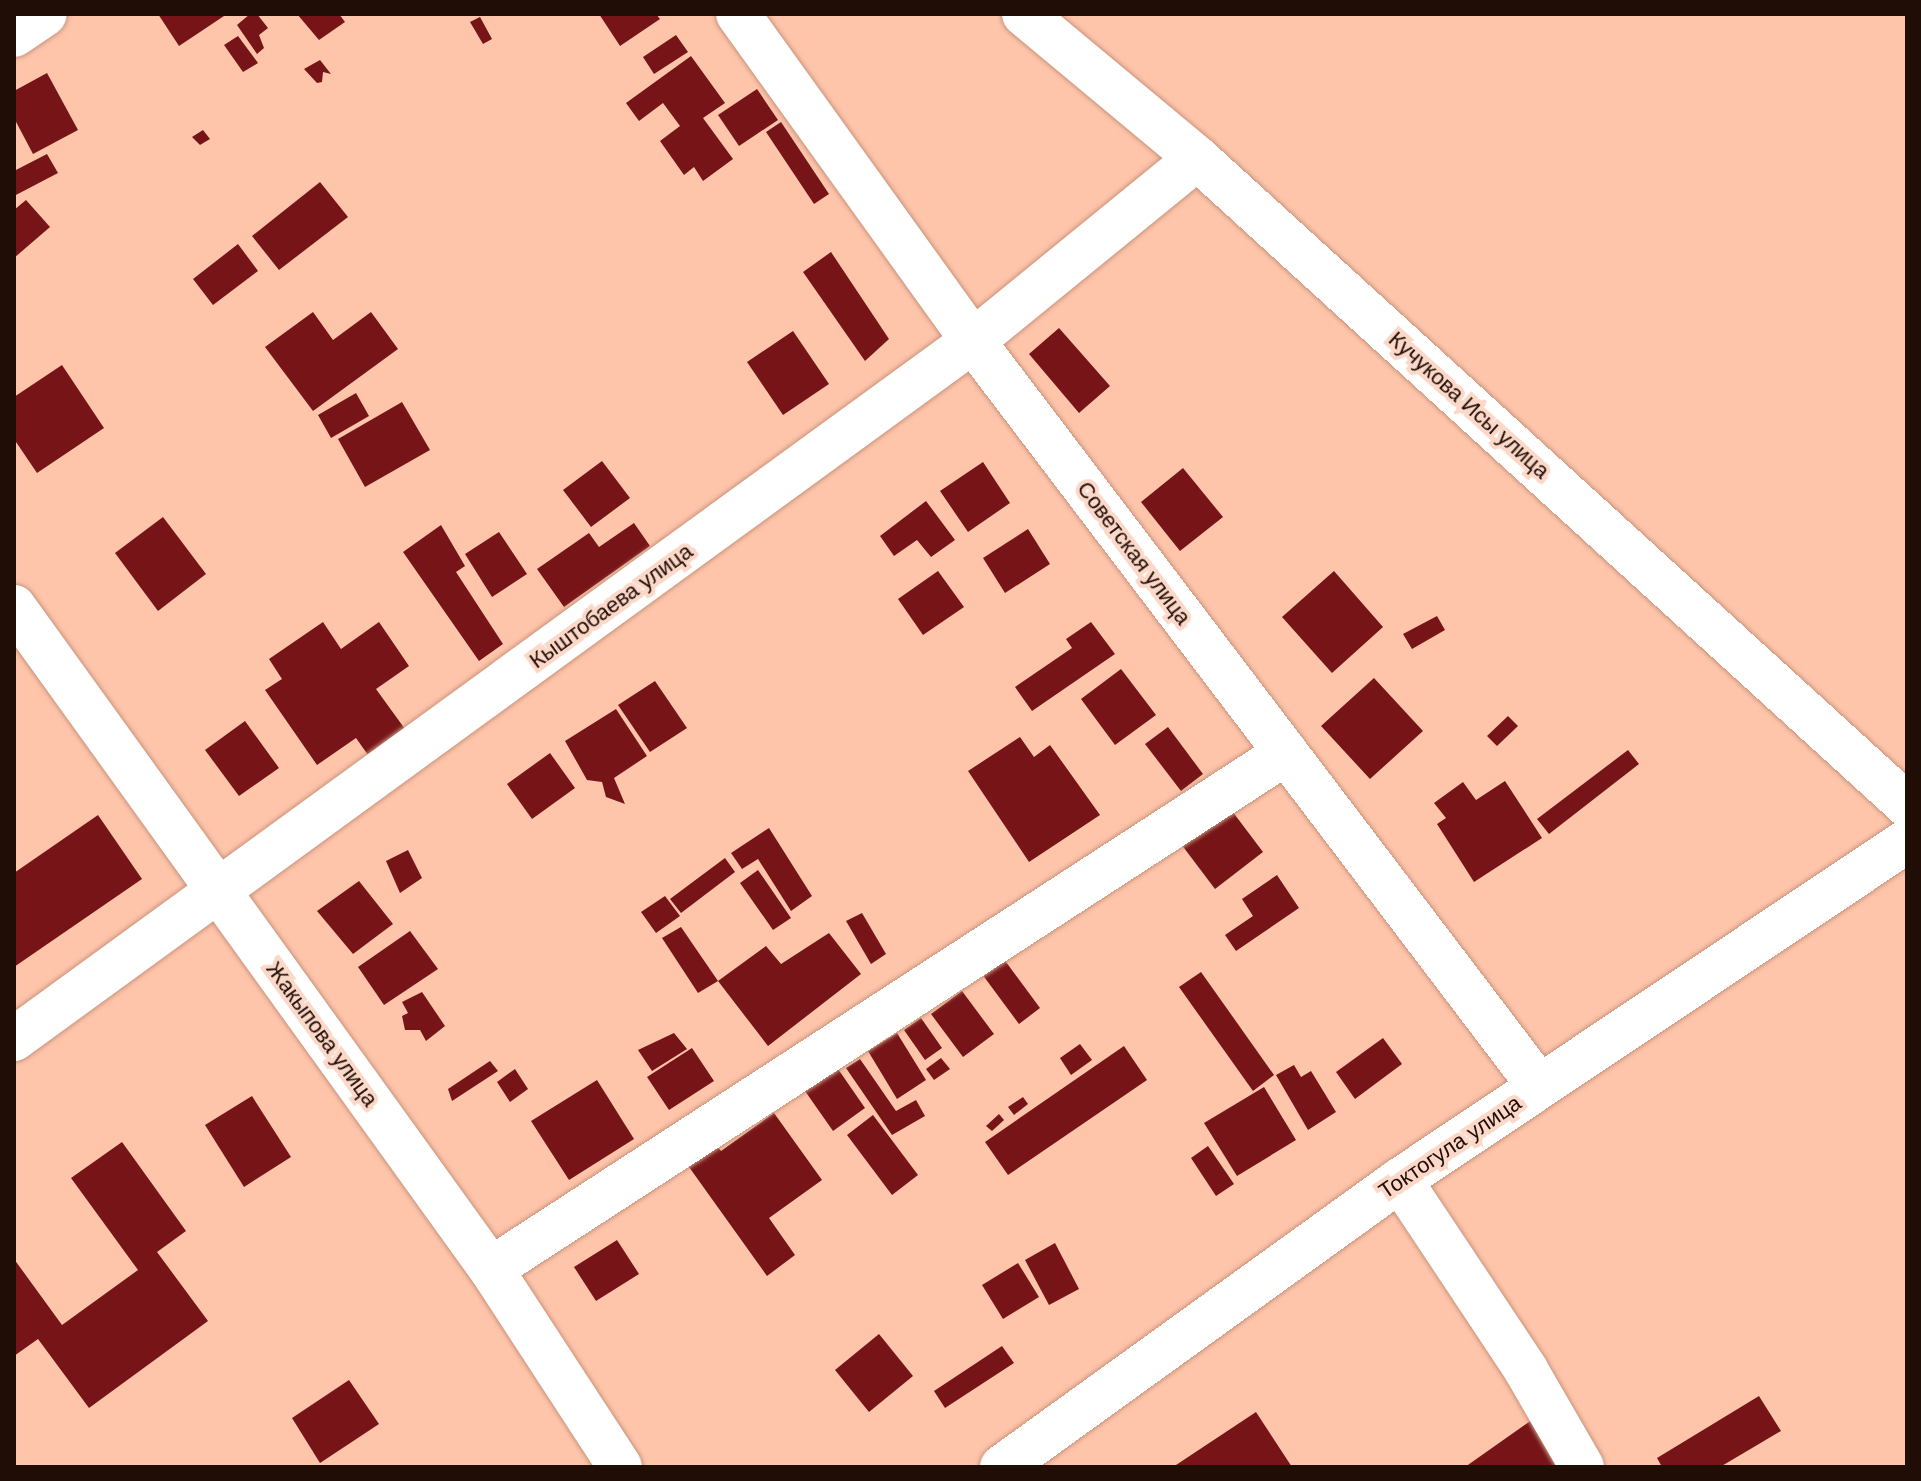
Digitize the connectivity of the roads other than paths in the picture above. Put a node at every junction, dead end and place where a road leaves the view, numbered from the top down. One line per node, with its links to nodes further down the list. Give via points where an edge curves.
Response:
1 (45, 14): 4 (street)
2 (738, 14): 6 (street, Советская улица)
3 (1024, 14): 5 (street, Кучукова Исы улица)
4 (14, 35)
5 (1197, 158): 6 (street, Кыштобаева улица); 9 (street, Кучукова Исы улица)
6 (973, 341): 8 (street, Советская улица); 11 (street, Кыштобаева улица)
7 (14, 607): 11 (street, Жакыпова улица)
8 (1286, 753): 13 (street, Советская улица); 15 (street)
9 (1907, 805)
10 (1907, 841): 13 (street, Токтогула улица)
11 (220, 892): 12 (street, Кыштобаева улица); 15 (street, Жакыпова улица)
12 (14, 1039)
13 (1539, 1086): 14 (street, Токтогула улица)
14 (1400, 1180): 17 (street, Токтогула улица); 18 (street, via 1526,1370)
15 (491, 1269): 16 (street, Жакыпова улица)
16 (620, 1467)
17 (1002, 1467)
18 (1582, 1467)

